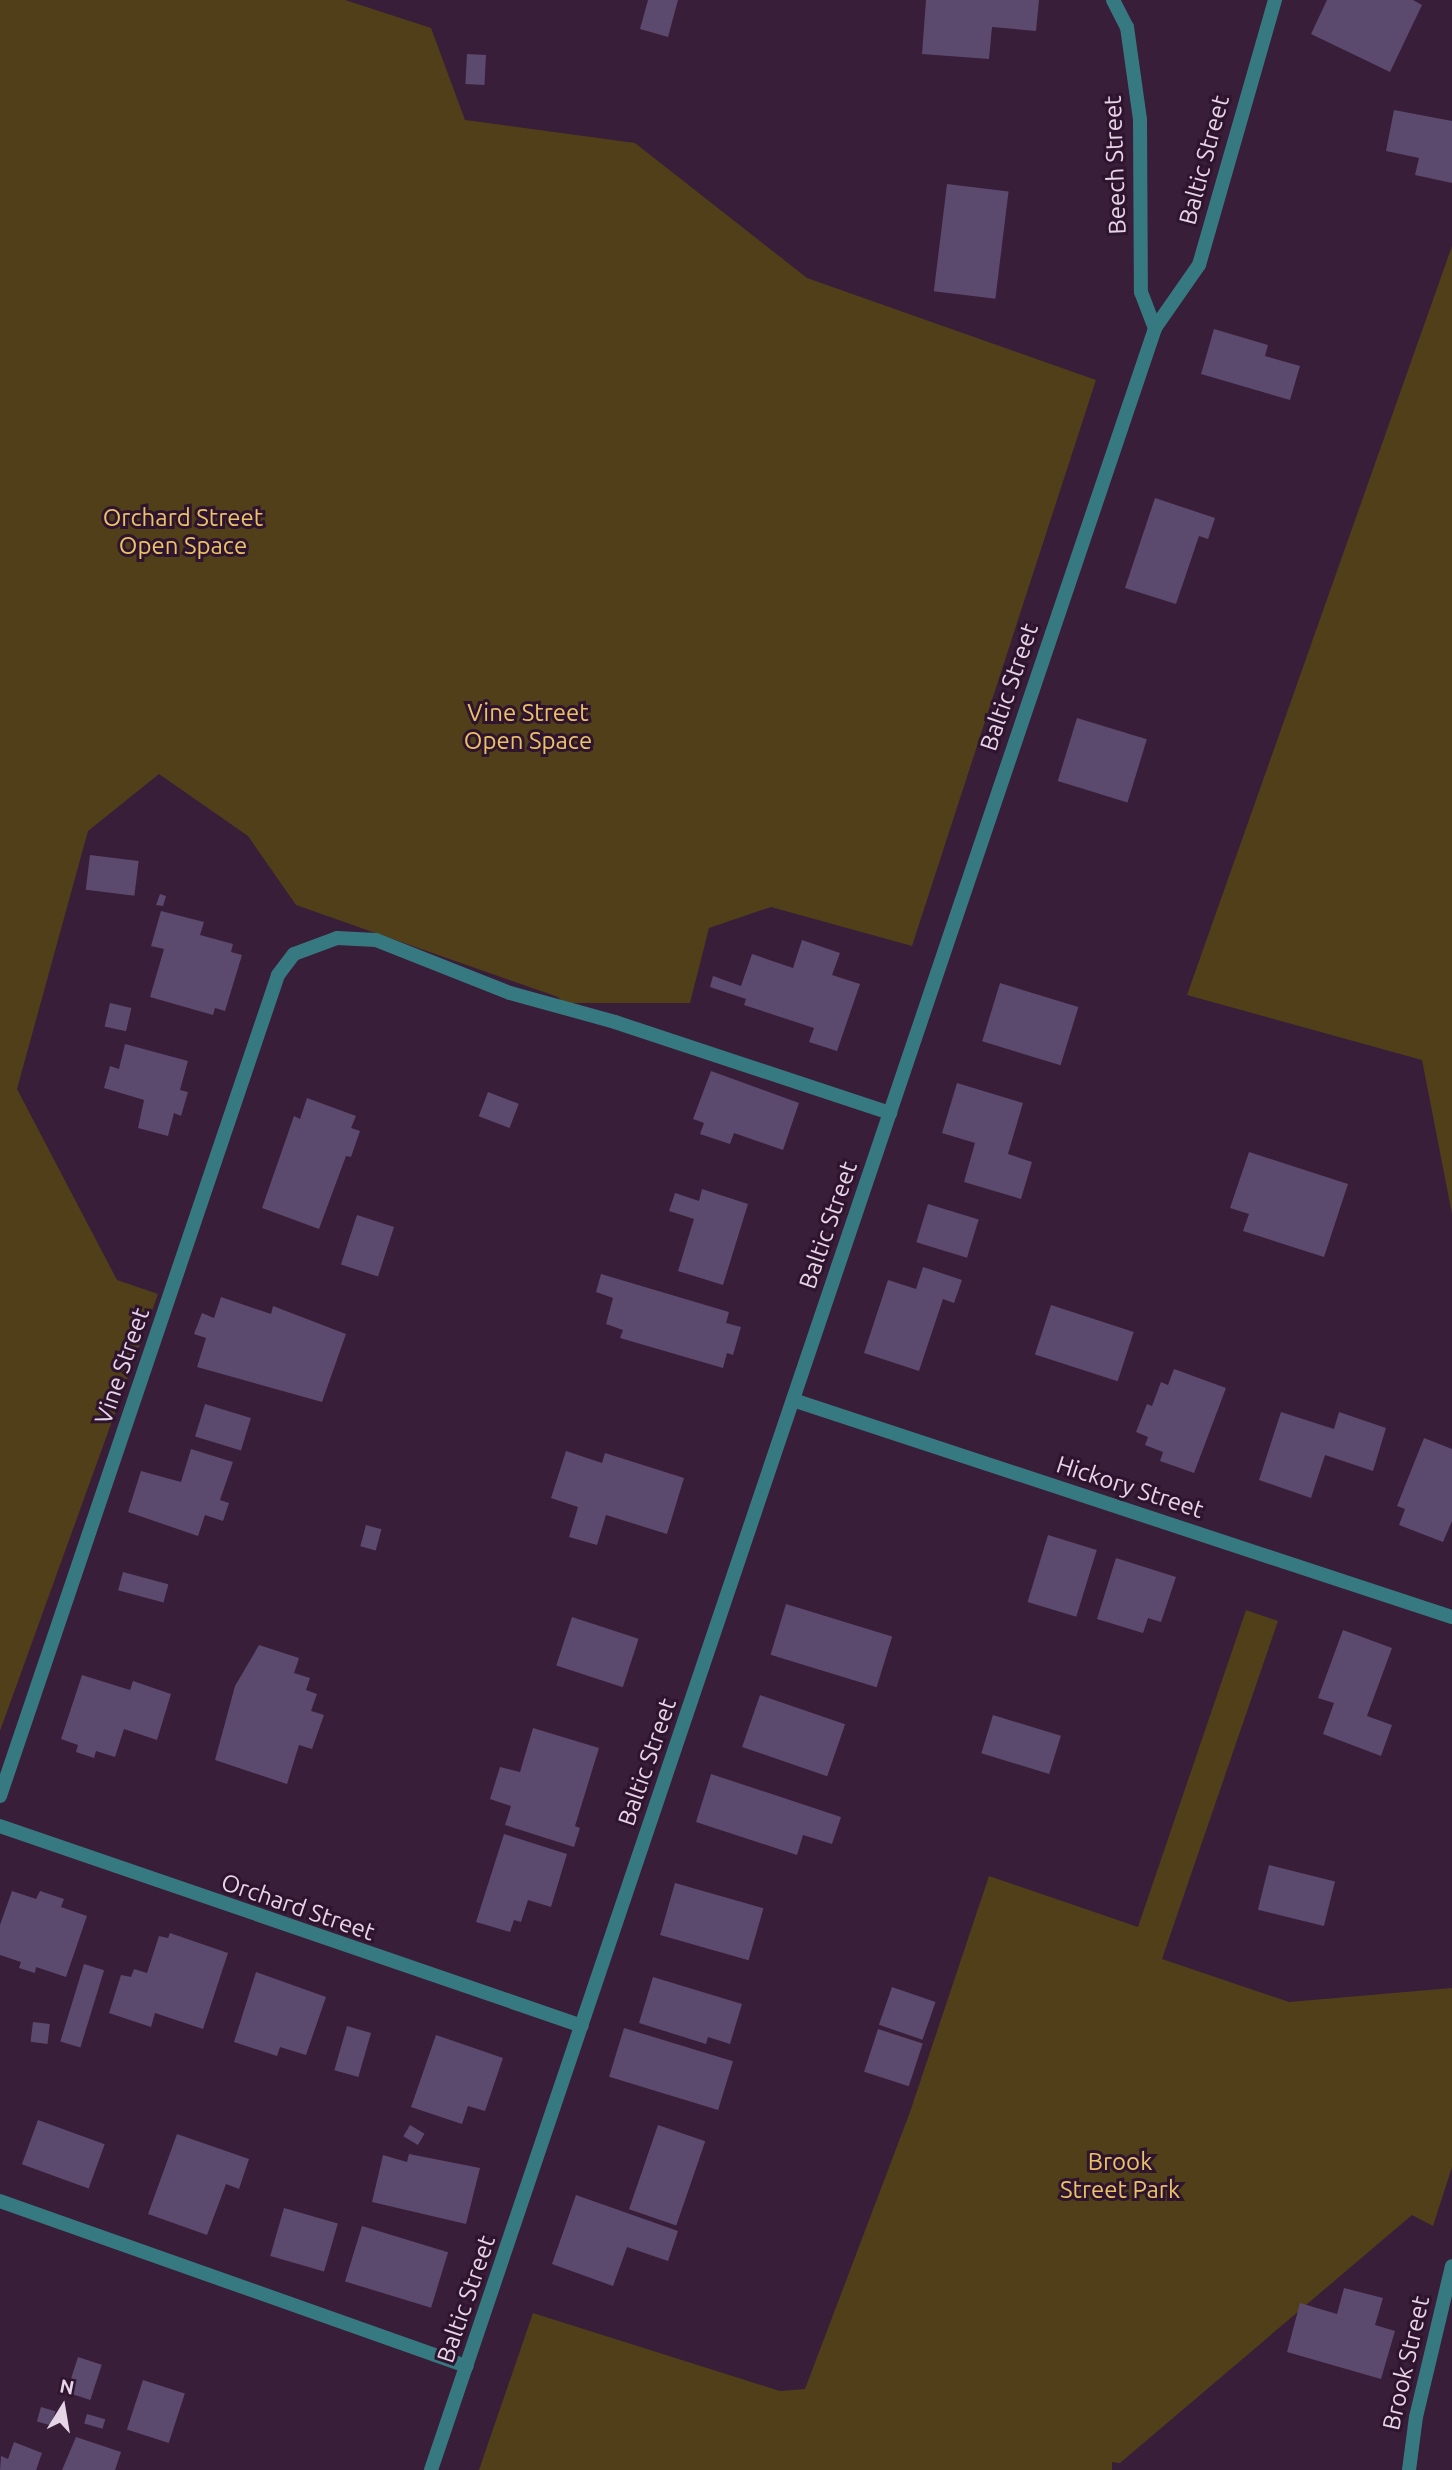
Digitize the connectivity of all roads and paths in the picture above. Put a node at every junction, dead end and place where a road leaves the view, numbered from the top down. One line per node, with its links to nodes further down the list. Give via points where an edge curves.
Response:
1 (1114, 0): 3 (street, Beech Street, via 1127,27 1140,119 1140,292)
2 (1275, 0): 3 (street, Baltic Street, via 1199,265 1172,310)
3 (1154, 328): 4 (street, Baltic Street)
4 (890, 1113): 5 (street, Baltic Street); 7 (street, Vine Street, via 615,1022 510,993 376,940 337,938 294,954 278,975)
5 (793, 1399): 6 (street, Hickory Street); 9 (street, Baltic Street)
6 (1452, 1617)
7 (0, 1796)
8 (0, 1826): 9 (street, Orchard Street)
9 (582, 2026): 12 (street, Baltic Street)
10 (0, 2201): 12 (street)
11 (1452, 2266): 14 (street, Brook Street, via 1416,2417)
12 (467, 2366): 13 (street, Baltic Street)
13 (431, 2470)
14 (1409, 2470)

